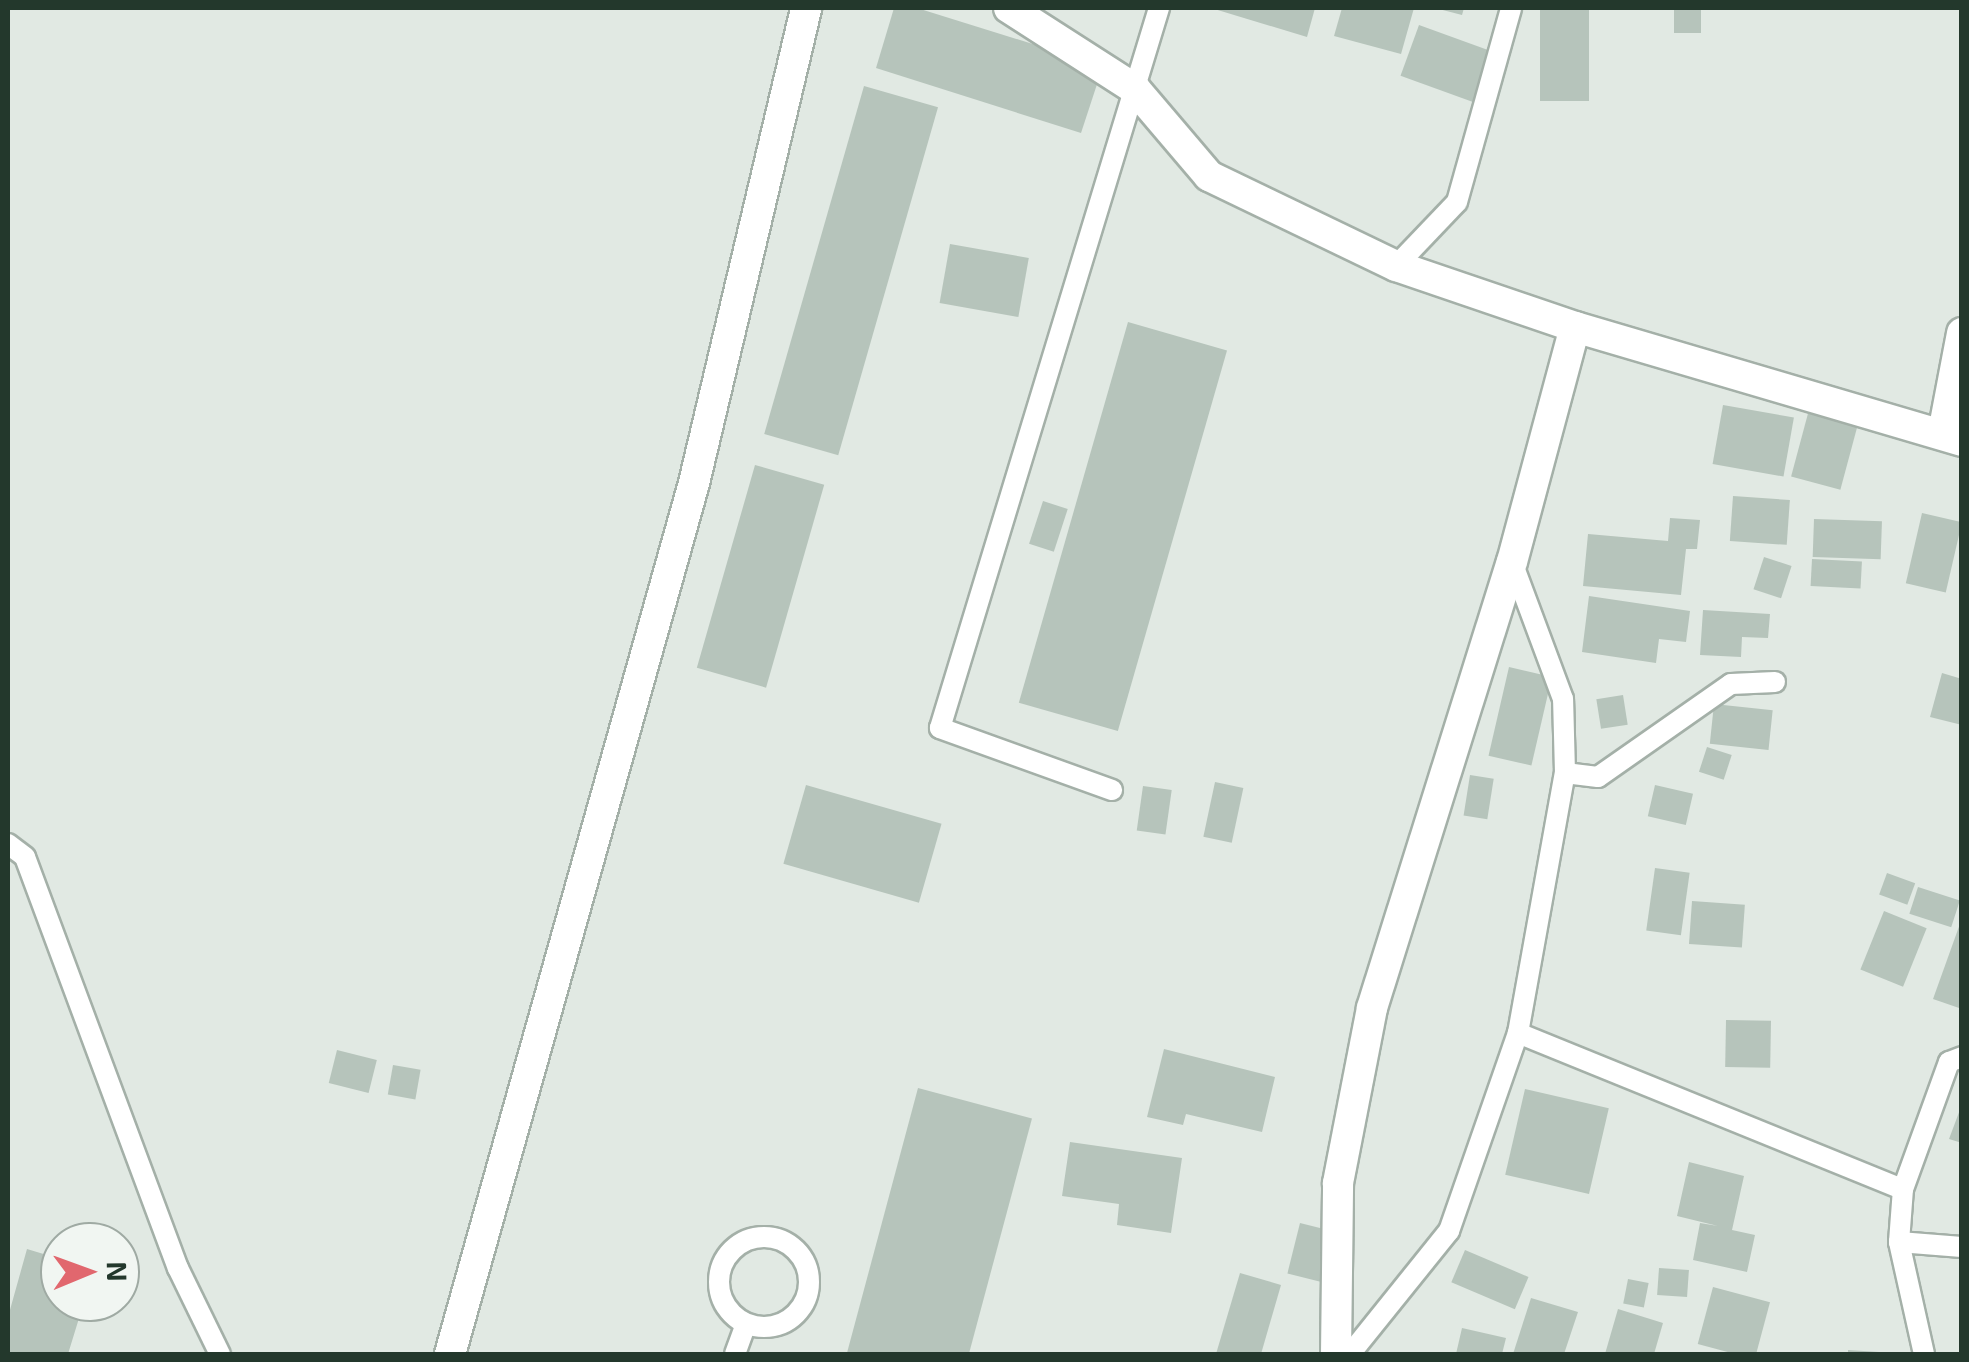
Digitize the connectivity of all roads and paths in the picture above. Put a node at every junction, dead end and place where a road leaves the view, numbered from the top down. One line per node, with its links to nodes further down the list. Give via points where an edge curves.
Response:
1 (806, 8): 22 (street, via 694,483)
2 (1009, 8): 5 (street)
3 (1159, 8): 5 (lane)
4 (1512, 8): 6 (lane, via 1457,202)
5 (1135, 90): 6 (street, via 1209,176); 13 (lane, via 940,728)
6 (1396, 266): 7 (street)
7 (1575, 327): 9 (street); 10 (street)
8 (1962, 333): 9 (street)
9 (1952, 437)
10 (1512, 562): 12 (lane, via 1563,699); 24 (street, via 1372,1008 1338,1183)
11 (1775, 682): 12 (lane, via 1731,684 1598,777)
12 (1566, 773): 15 (lane)
13 (1112, 790)
14 (8, 844): 21 (lane, via 25,857 178,1268)
15 (1518, 1033): 17 (lane); 25 (lane, via 1448,1231)
16 (1962, 1058): 17 (lane, via 1949,1062)
17 (1903, 1189): 18 (lane)
18 (1900, 1242): 19 (lane); 26 (lane)
19 (1962, 1247)
20 (746, 1324): 20 (lane, via 778,1326 804,1307 810,1276 796,1248 767,1235 737,1244 719,1271 723,1302); 23 (lane)
21 (220, 1354)
22 (450, 1354)
23 (734, 1354)
24 (1336, 1354)
25 (1350, 1354)
26 (1924, 1354)

